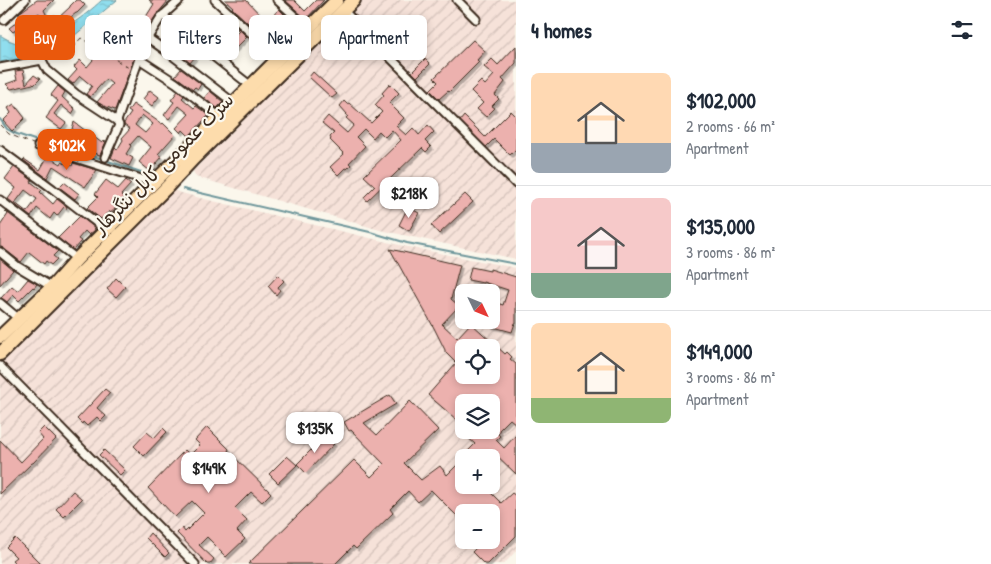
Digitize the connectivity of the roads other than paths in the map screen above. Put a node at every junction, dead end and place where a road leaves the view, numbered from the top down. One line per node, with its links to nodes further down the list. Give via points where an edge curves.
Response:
1 (25, 0): 12 (street)
2 (180, 0): 8 (street)
3 (215, 0): 14 (street)
4 (277, 0): 9 (street)
5 (354, 0): 7 (highway, سرک عمومی کابل ننگرهار)
6 (457, 0): 11 (street)
7 (339, 4): 13 (highway, سرک عمومی کابل ننگرهار); 30 (street); 39 (highway, سرک عمومی کابل ننگرهار, via 167,188)
8 (163, 15)
9 (294, 15)
10 (161, 18): 15 (street)
11 (476, 19)
12 (4, 20)
13 (311, 27)
14 (249, 31)
15 (151, 33)
16 (151, 40): 23 (street)
17 (139, 60): 25 (street)
18 (141, 60): 24 (street)
19 (218, 60): 22 (street)
20 (278, 60): 22 (highway, سرک عمومی کابل ننگرهار)
21 (0, 68): 25 (street, via 42,60 47,70 76,94)
22 (252, 86): 23 (highway, سرک عمومی کابل ننگرهار)
23 (234, 103): 24 (highway, سرک عمومی کابل ننگرهار)
24 (220, 116): 29 (highway, سرک عمومی کابل ننگرهار)
25 (118, 121): 28 (street)
26 (38, 146): 29 (street)
27 (0, 150): 32 (street)
28 (105, 157)
29 (154, 183): 32 (highway, سرک عمومی کابل ننگرهار)
30 (516, 184)
31 (0, 200): 34 (street)
32 (106, 230): 34 (highway, سرک عمومی کابل ننگرهار)
33 (0, 252): 35 (street)
34 (77, 259): 35 (highway, سرک عمومی کابل ننگرهار)
35 (52, 287): 37 (highway, سرک عمومی کابل ننگرهار)
36 (0, 304): 37 (street)
37 (19, 319): 38 (highway, سرک عمومی کابل ننگرهار)
38 (0, 337)
39 (0, 354)
40 (0, 366): 41 (street)
41 (195, 564)

